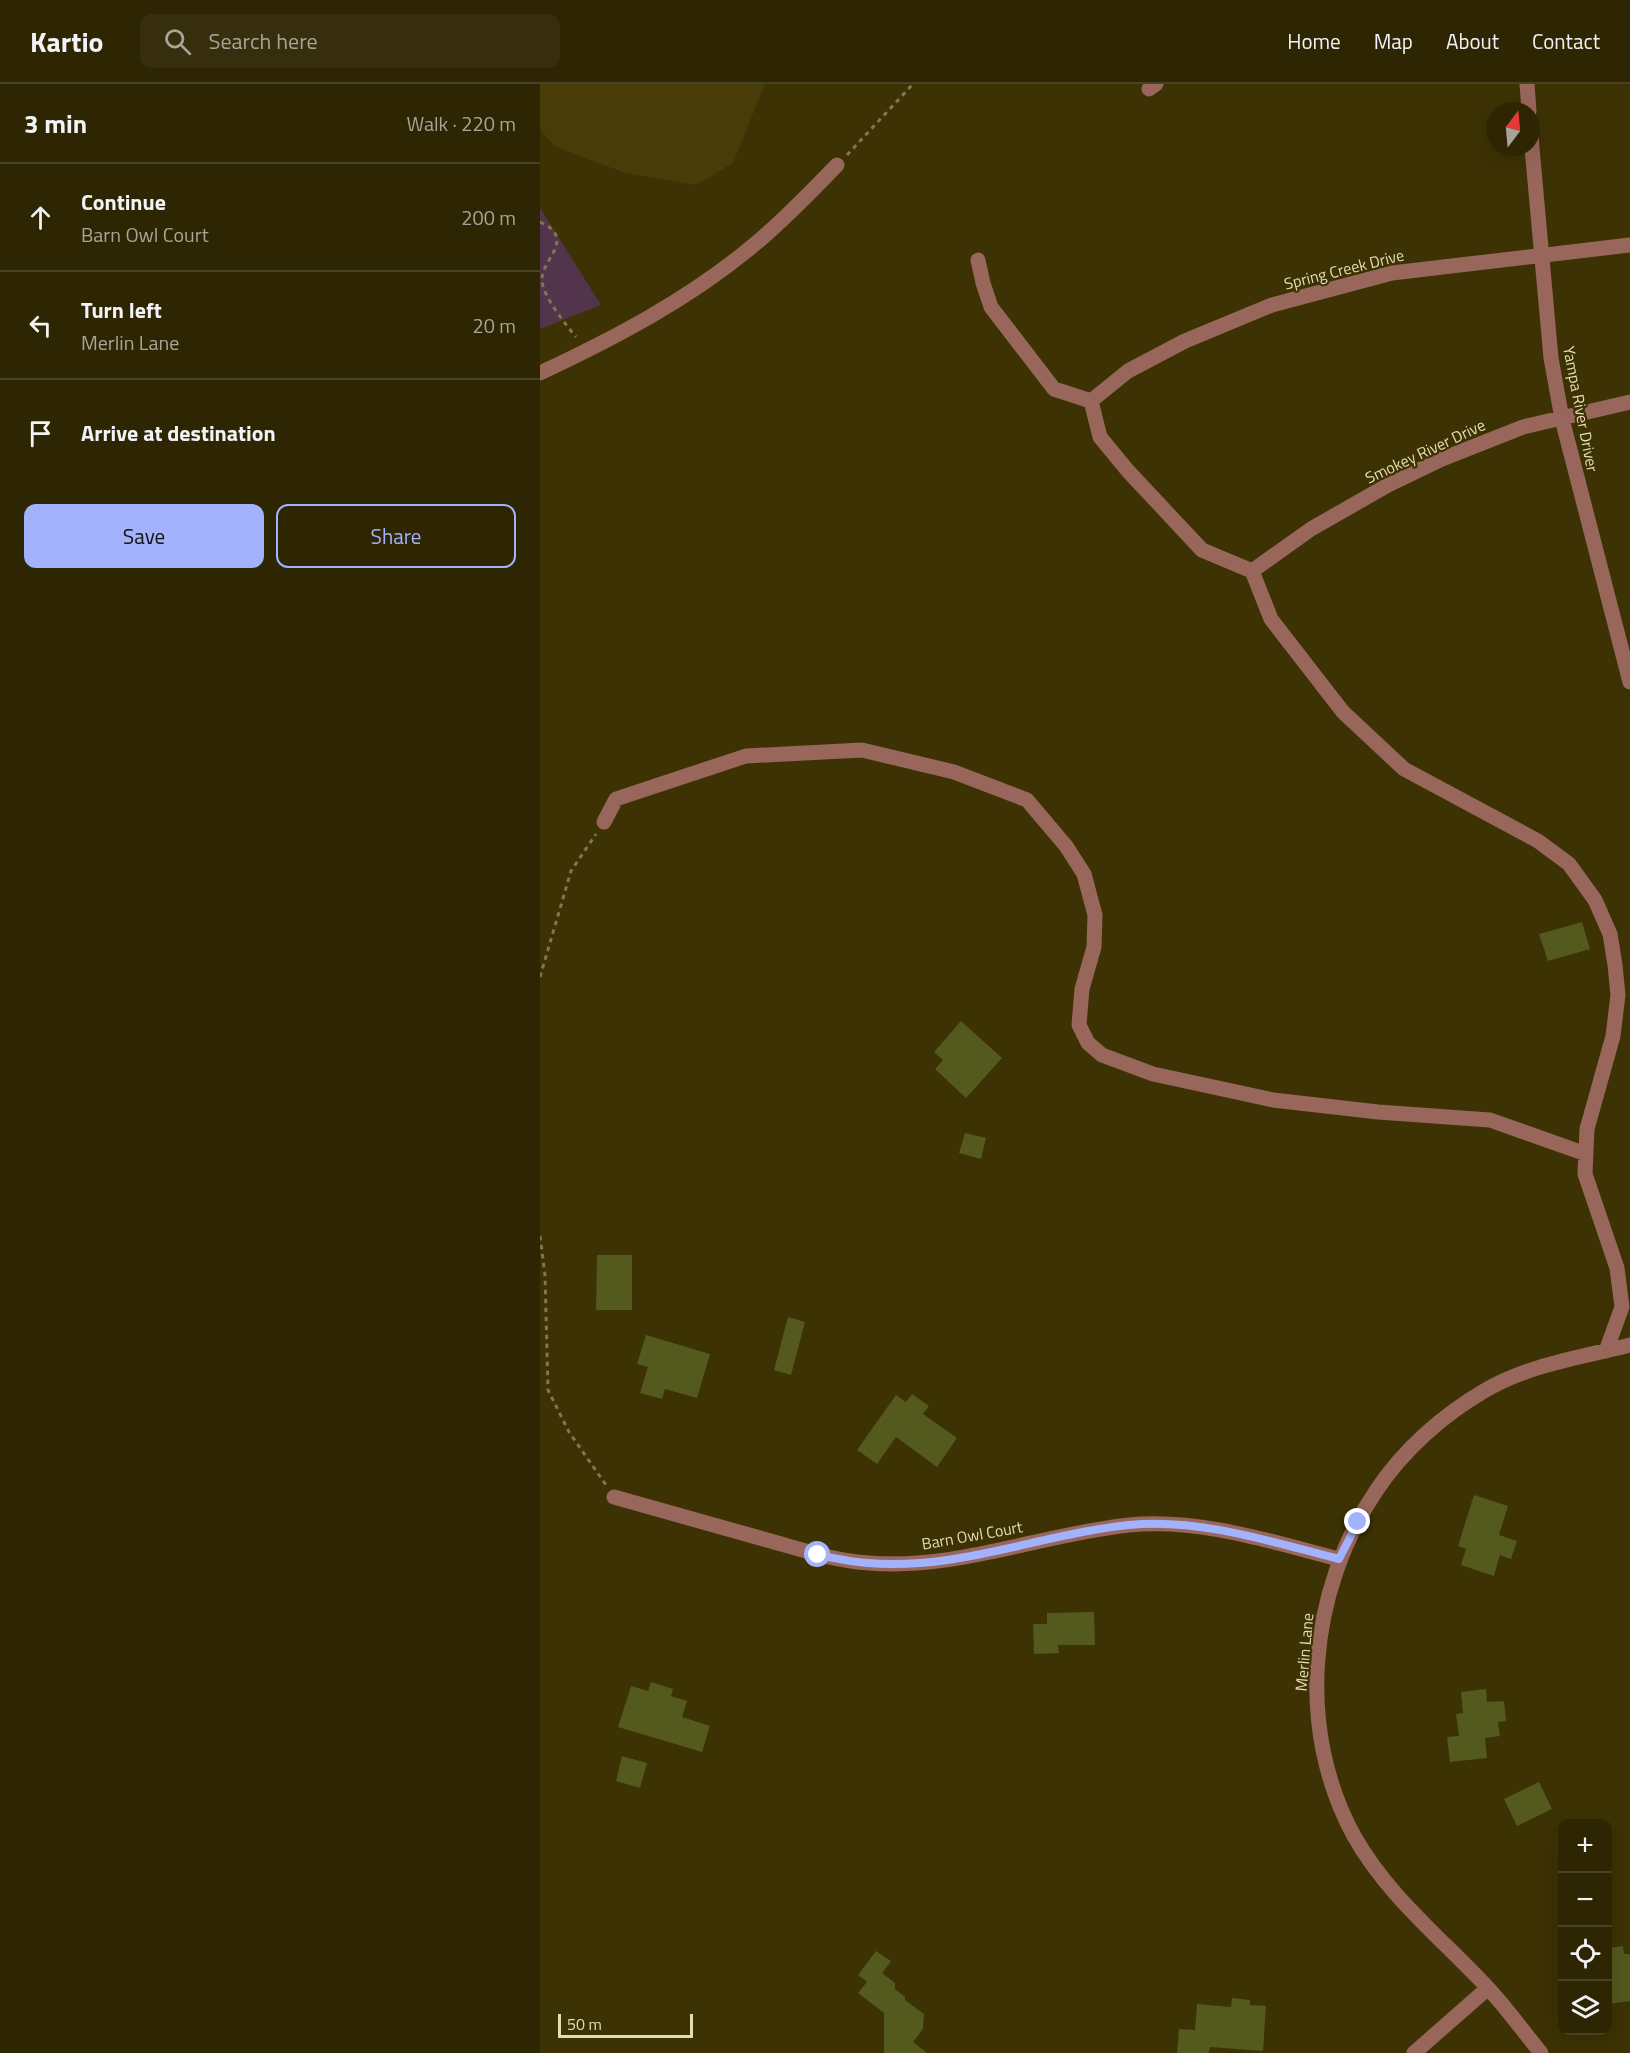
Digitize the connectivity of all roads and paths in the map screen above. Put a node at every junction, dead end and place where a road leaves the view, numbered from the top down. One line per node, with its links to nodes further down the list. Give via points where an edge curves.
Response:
1 (913, 84): 5 (path)
2 (1527, 84): 3 (street)
3 (1528, 102)
4 (1533, 156): 8 (street, Yampa River Driver)
5 (837, 165): 10 (street, via 755,244 694,289)
6 (540, 222): 10 (path, via 557,238 557,247 541,280 558,314)
7 (1630, 245): 8 (street, Spring Creek Drive)
8 (1541, 255): 12 (street, Spring Creek Drive, via 1392,273 1272,305 1185,341 1128,371); 14 (street, Yampa River Driver, via 1551,358)
9 (978, 260): 12 (street, via 992,307 1054,389)
10 (587, 351): 11 (street)
11 (540, 374)
12 (1092, 401): 15 (street, via 1100,437 1202,550)
13 (1630, 402): 14 (street, Smokey River Drive)
14 (1562, 419): 15 (street, Smokey River Drive, via 1523,427 1388,485 1311,529); 16 (street, Yampa River Driver)
15 (1252, 571): 19 (street, via 1271,619 1343,712 1404,769 1553,852 1569,864 1595,900 1610,934 1618,995 1613,1036 1587,1129)
16 (1630, 682)
17 (603, 822): 18 (path, via 571,871); 19 (street, via 616,799 746,756 862,750 954,772 1027,800 1084,874 1095,915 1094,946 1082,989 1079,1025 1088,1043 1102,1054 1153,1074 1273,1100 1491,1120)
18 (540, 977)
19 (1586, 1154): 22 (street, via 1585,1174 1617,1268 1622,1307)
20 (540, 1236): 23 (path, via 548,1390 568,1432)
21 (1630, 1346): 22 (street, Merlin Lane)
22 (1606, 1351): 24 (street, Merlin Lane, via 1517,1375 1485,1390 1443,1420 1376,1491)
23 (614, 1497): 24 (street, Barn Owl Court, via 818,1555 868,1563 946,1560 1098,1529 1154,1524 1241,1534)
24 (1339, 1559): 25 (street, Merlin Lane, via 1320,1630 1317,1671 1321,1737 1332,1784 1356,1838 1380,1875)
25 (1488, 1988): 26 (street); 27 (street, Merlin Lane)
26 (1414, 2053)
27 (1541, 2053)

